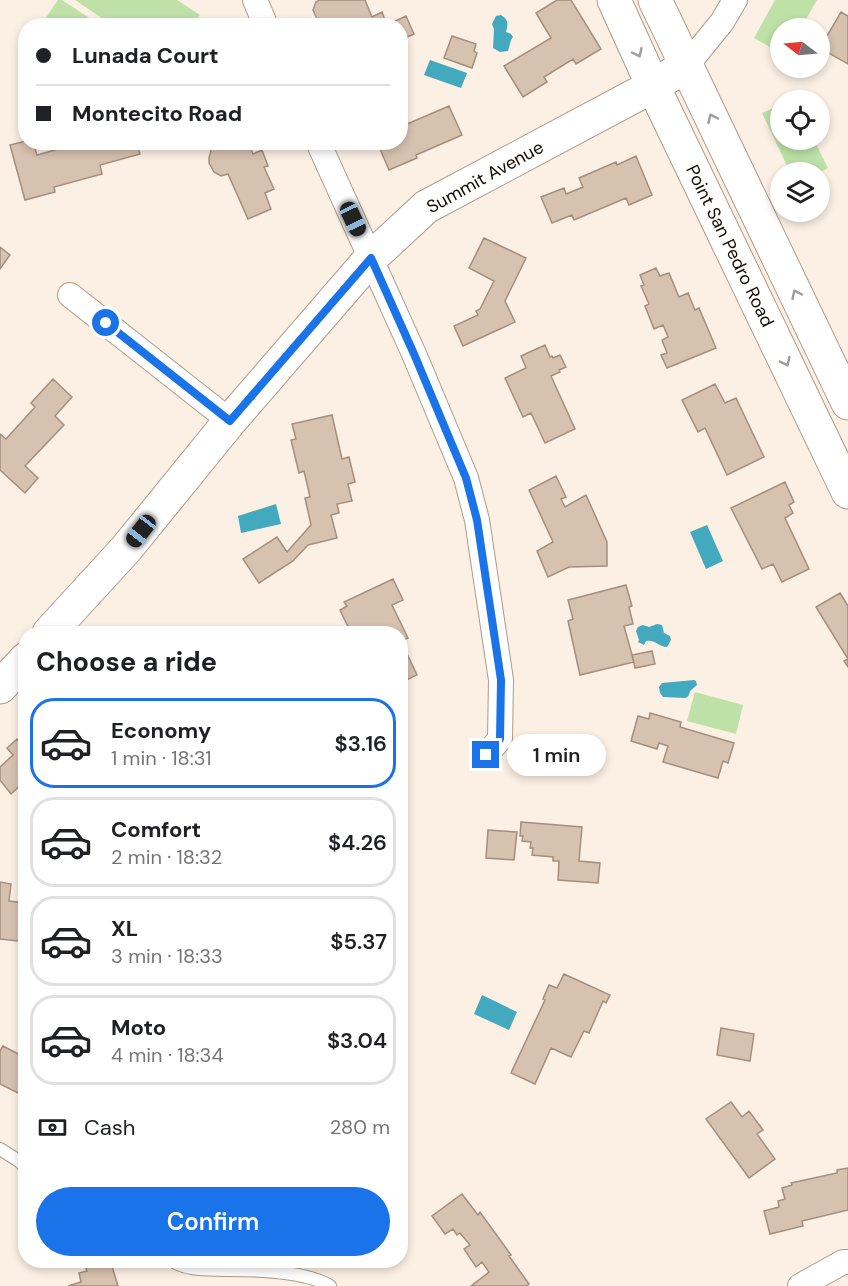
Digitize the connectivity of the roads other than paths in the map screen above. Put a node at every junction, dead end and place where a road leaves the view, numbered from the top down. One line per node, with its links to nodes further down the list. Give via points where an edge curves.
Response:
1 (255, 0): 5 (street)
2 (614, 0): 7 (main road, Point San Pedro Road, one-way to 7)
3 (655, 0): 6 (main road)
4 (735, 0): 6 (street, Summit Avenue)
5 (263, 18)
6 (687, 65): 7 (main road, Summit Avenue); 11 (main road, one-way to 6)
7 (653, 86): 9 (main road, Summit Avenue, via 426,207); 13 (main road, Point San Pedro Road, one-way to 13)
8 (322, 150): 9 (street)
9 (371, 258): 12 (main road, Summit Avenue); 17 (street, via 466,478 477,520 501,680 500,739)
10 (70, 295): 12 (street)
11 (848, 403)
12 (230, 421): 14 (main road, Summit Avenue, via 126,549)
13 (848, 492)
14 (55, 626)
15 (18, 668): 16 (main road)
16 (0, 687)
17 (486, 755)
18 (0, 1149): 19 (lane)
19 (18, 1160)
20 (848, 1262): 23 (street)
21 (191, 1268): 22 (lane, via 282,1273)
22 (330, 1286)
23 (800, 1286)

